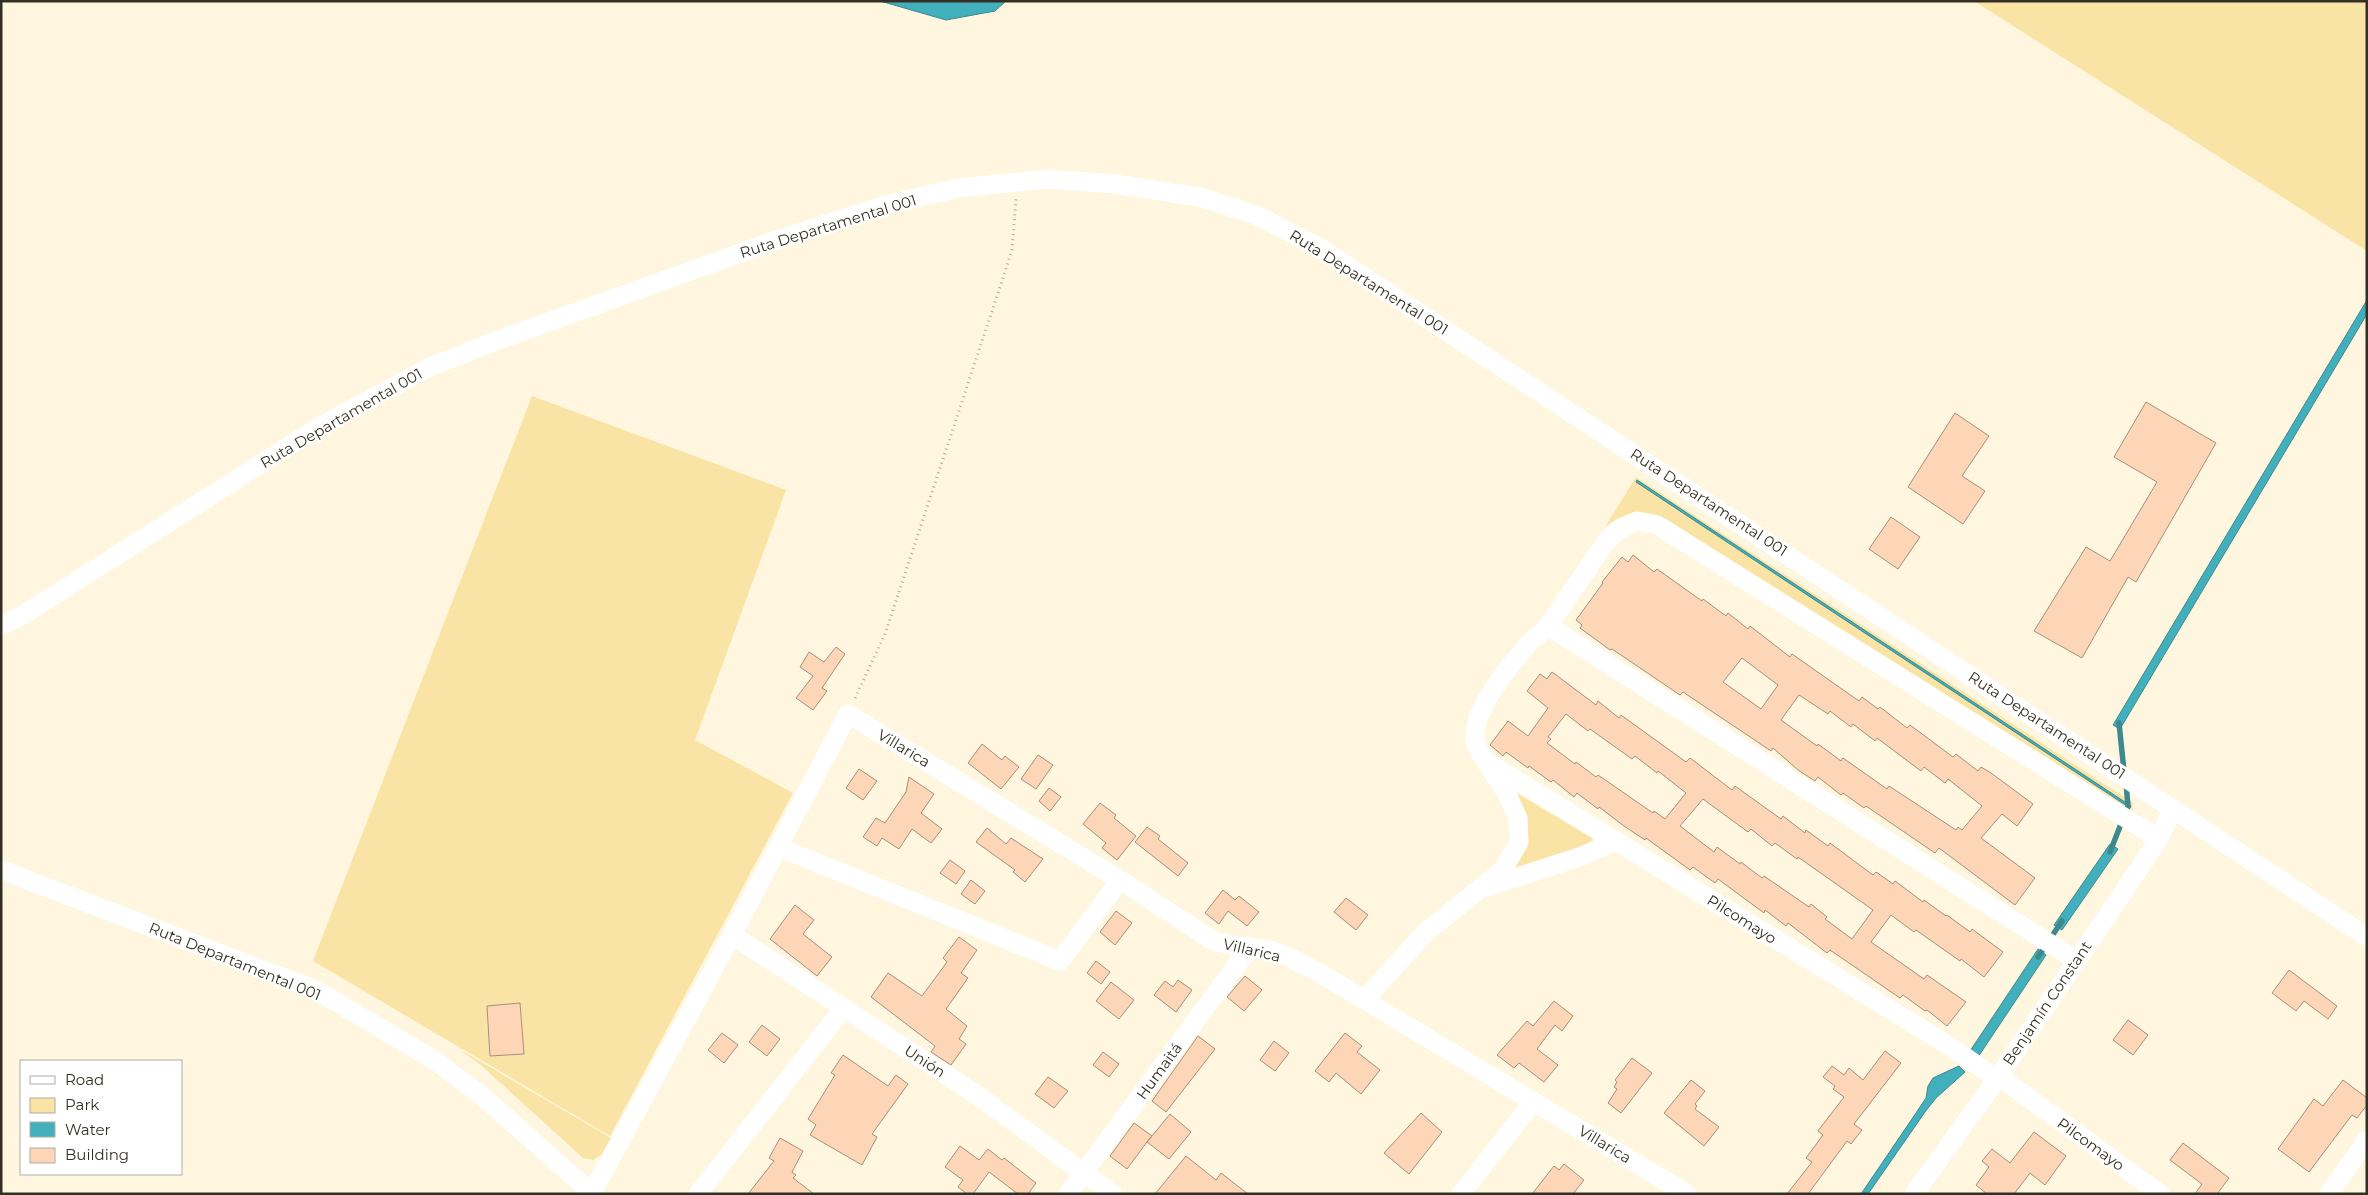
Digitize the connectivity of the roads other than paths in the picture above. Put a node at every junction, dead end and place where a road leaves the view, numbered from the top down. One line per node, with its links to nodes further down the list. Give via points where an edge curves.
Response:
1 (1, 626): 4 (street, Ruta Departamental 001, via 322,425 430,367 493,342 774,241 885,205 958,188 1048,179 1115,184 1200,197 1256,215 1322,248)
2 (1548, 626): 3 (street, via 1506,671 1482,709 1474,731 1475,741); 5 (street, via 1606,542 1618,530 1637,521 1656,525); 14 (street)
3 (1486, 762): 6 (street, Pilcomayo); 10 (street, via 1506,792 1518,818 1520,831 1512,856 1503,870)
4 (2174, 808): 5 (street, Benjamín Constant); 12 (street, Ruta Departamental 001)
5 (2159, 839): 14 (street, Benjamín Constant)
6 (1616, 842): 10 (street, via 1566,862); 17 (street, Pilcomayo)
7 (778, 847): 9 (street, via 1060,961); 9 (street, Villarica, via 848,714); 11 (street)
8 (1, 870): 22 (street, Ruta Departamental 001, via 316,990 434,1060 481,1095)
9 (1120, 880): 13 (street, Villarica, via 1212,940 1229,947)
10 (1476, 890): 15 (street, via 1425,932)
11 (732, 936): 16 (street, Unión); 22 (street)
12 (2367, 937)
13 (1250, 947): 15 (street, Villarica, via 1275,952 1318,972); 20 (street, Humaitá)
14 (2076, 960): 17 (street, Benjamín Constant)
15 (1364, 1000): 18 (street, Villarica)
16 (843, 1009): 20 (street, Unión, via 974,1093); 21 (street)
17 (1998, 1077): 27 (street, Benjamín Constant); 28 (street, Pilcomayo)
18 (1533, 1102): 25 (street); 26 (street, Villarica)
19 (2367, 1140): 29 (street)
20 (1084, 1172): 23 (street, Humaitá); 24 (street, Unión)
21 (707, 1191)
22 (593, 1193)
23 (1068, 1194)
24 (1113, 1194)
25 (1461, 1194)
26 (1687, 1194)
27 (1914, 1194)
28 (2160, 1194)
29 (2329, 1194)

